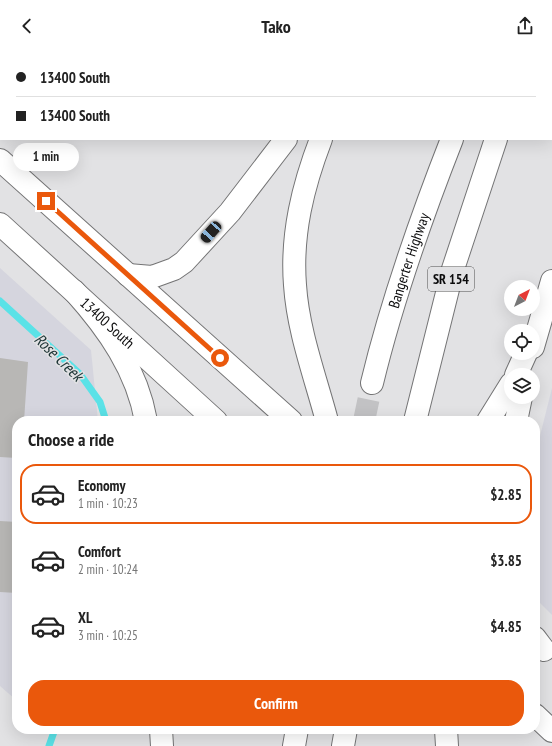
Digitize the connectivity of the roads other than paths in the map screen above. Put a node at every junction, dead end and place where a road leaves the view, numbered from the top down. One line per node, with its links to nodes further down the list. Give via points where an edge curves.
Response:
1 (285, 140): 7 (main road, via 234,206 184,262 174,269 152,277)
2 (321, 140): 17 (main road, via 304,186 296,228 294,264 302,329)
3 (452, 140): 11 (main road, Bangerter Highway / SR 154, via 398,291)
4 (496, 140): 18 (main road, SR 154, via 453,269)
5 (0, 160): 7 (main road)
6 (0, 224): 9 (main road, 13400 South)
7 (128, 275): 16 (main road)
8 (552, 281): 10 (main road)
9 (74, 291): 14 (main road, via 109,334 123,357 134,380); 15 (main road, 13400 South)
10 (539, 324)
11 (372, 384)
12 (504, 395): 19 (main road)
13 (520, 404): 20 (main road)
14 (145, 416)
15 (211, 416)
16 (285, 416)
17 (326, 416)
18 (416, 416)
19 (491, 416)
20 (517, 416)
21 (540, 720): 22 (main road)
22 (552, 731)
23 (296, 734): 26 (main road)
24 (345, 734): 27 (main road)
25 (446, 734): 28 (main road)
26 (294, 746)
27 (343, 746)
28 (447, 746)

